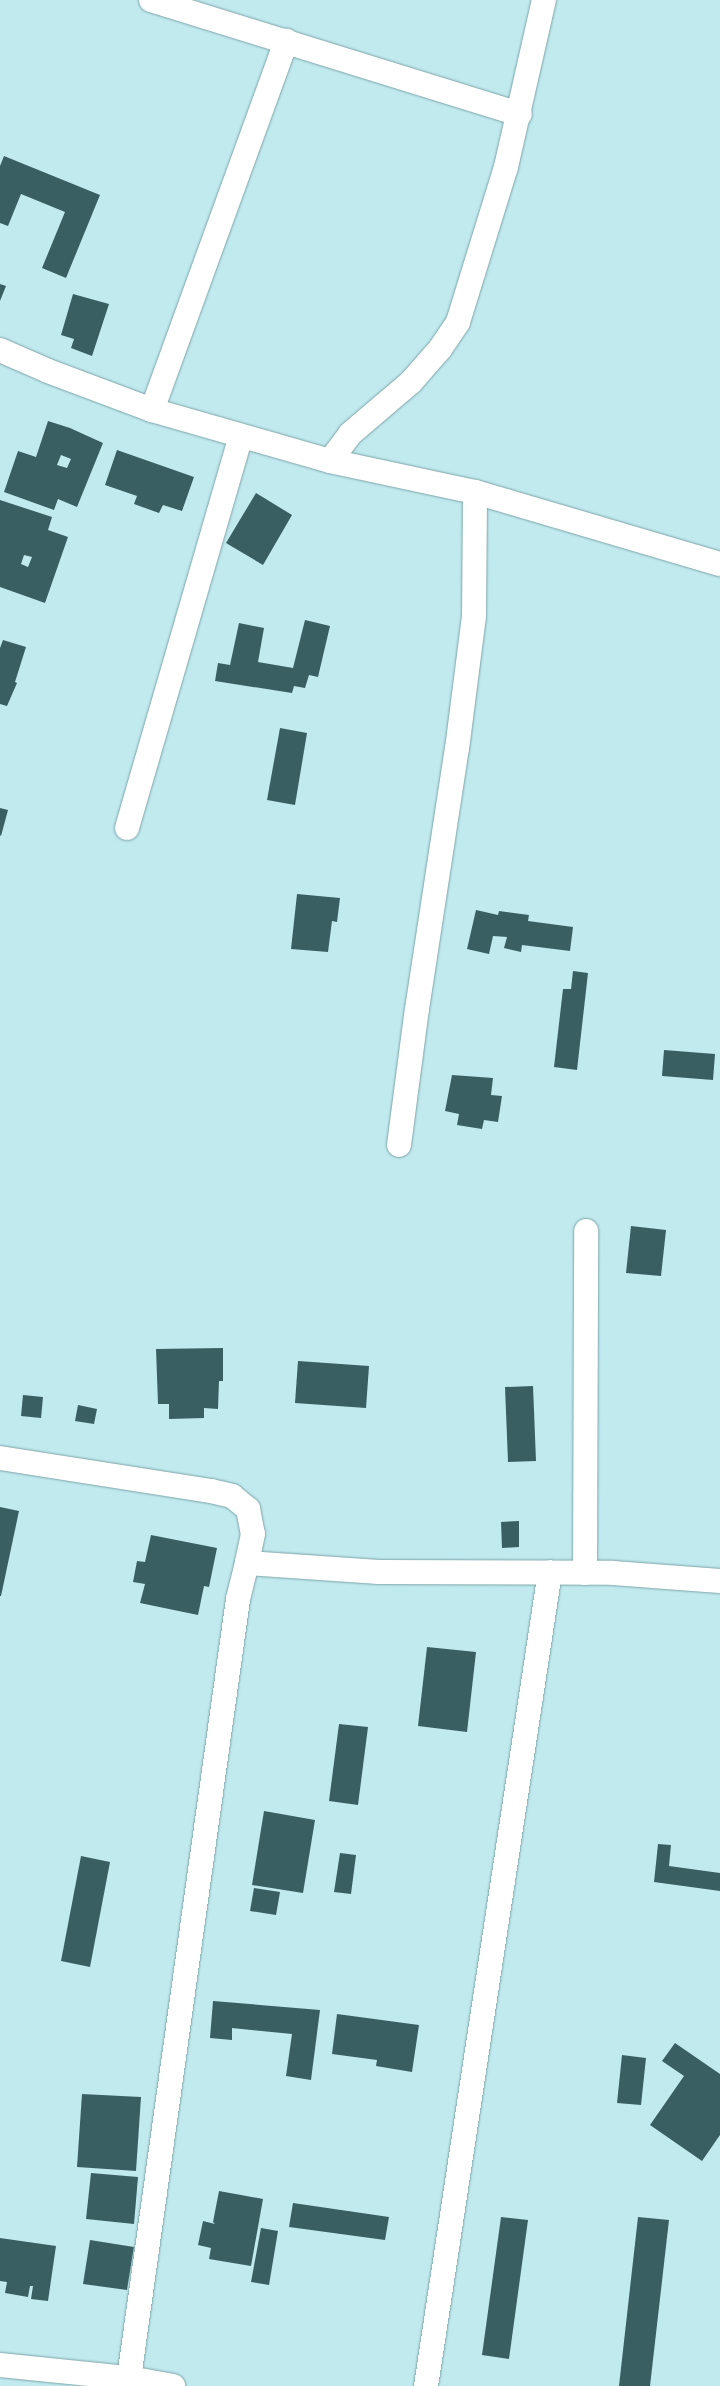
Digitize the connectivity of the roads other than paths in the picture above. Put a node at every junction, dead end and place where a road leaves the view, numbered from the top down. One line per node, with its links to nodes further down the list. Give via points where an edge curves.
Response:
1 (151, 0): 3 (street)
2 (544, 0): 4 (street)
3 (286, 41): 4 (street); 6 (street)
4 (520, 114): 8 (street, via 458,322 411,382 350,434)
5 (0, 350): 6 (street)
6 (152, 410): 7 (street)
7 (241, 436): 8 (street); 11 (street)
8 (330, 461): 9 (street)
9 (475, 492): 10 (street); 12 (street, via 474,616)
10 (720, 564)
11 (127, 828)
12 (400, 1145)
13 (586, 1231): 17 (street)
14 (0, 1458): 15 (street, via 232,1496 248,1510 253,1534)
15 (247, 1563): 16 (street, via 379,1572); 20 (street, via 238,1599)
16 (550, 1572): 17 (street); 22 (street)
17 (584, 1573): 18 (street)
18 (720, 1581)
19 (0, 2365): 20 (street)
20 (129, 2378): 21 (street)
21 (173, 2386)
22 (426, 2386)

